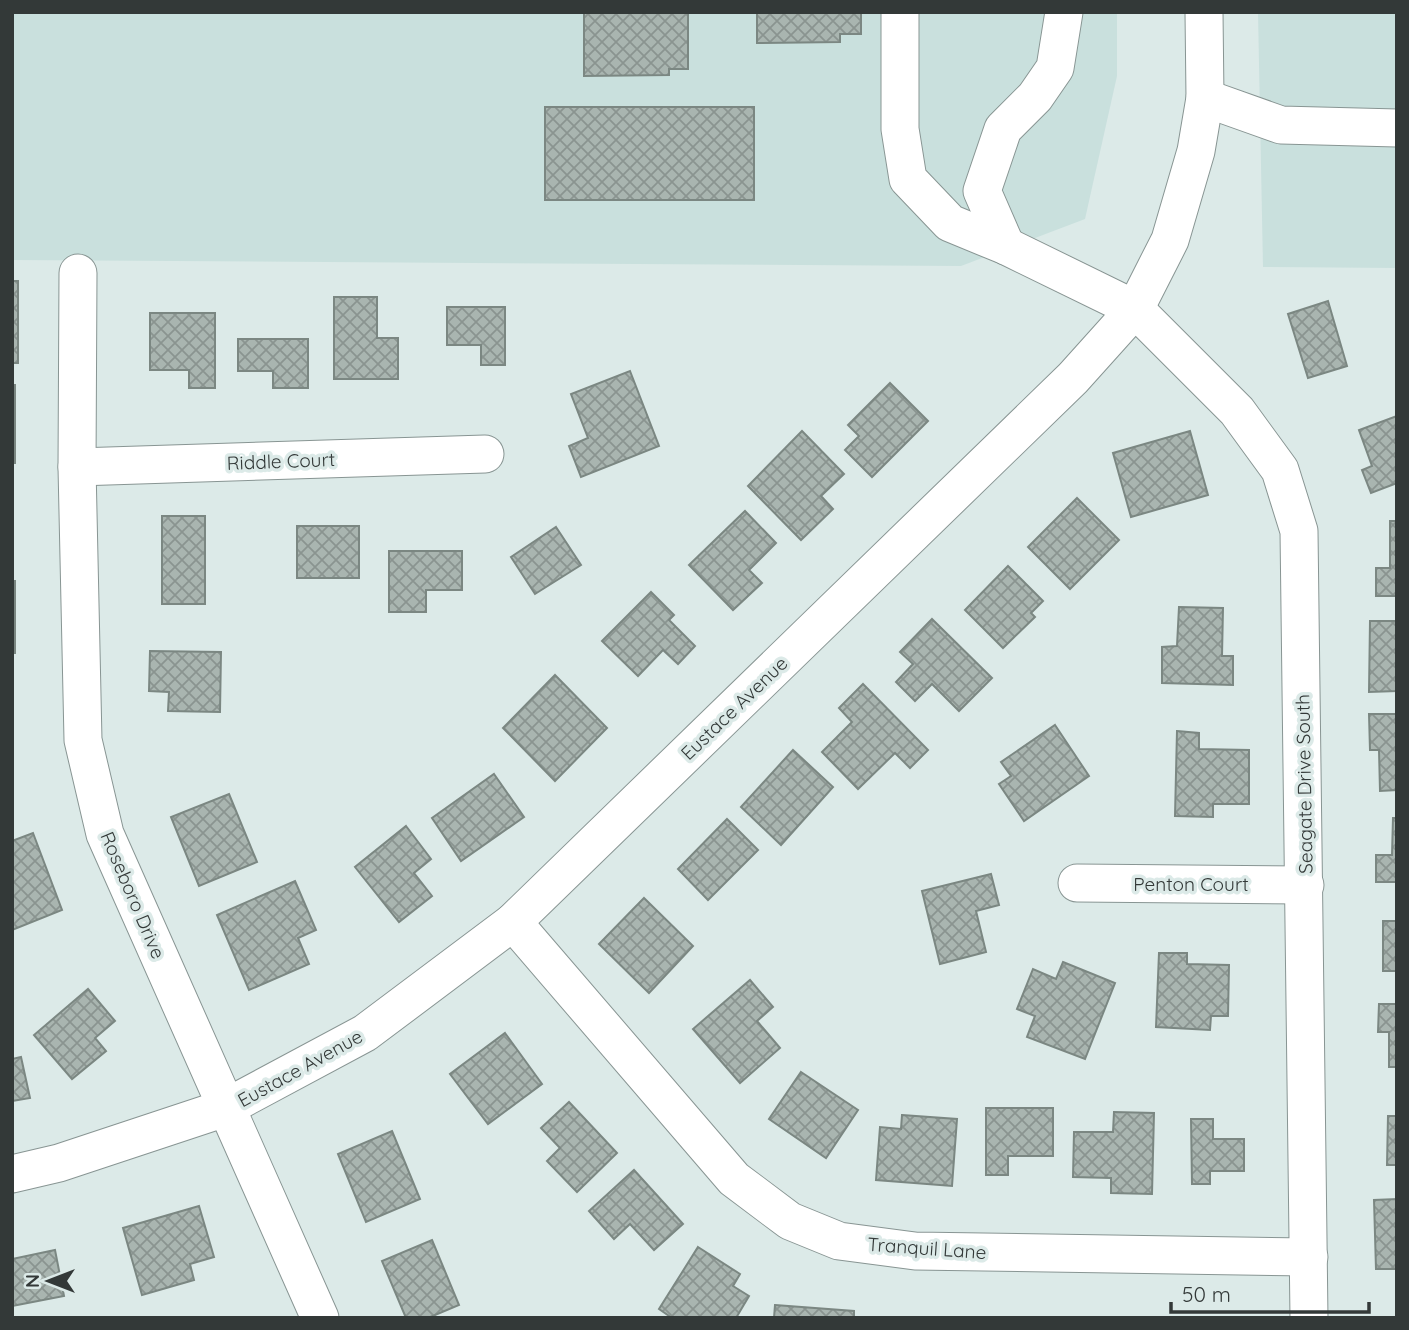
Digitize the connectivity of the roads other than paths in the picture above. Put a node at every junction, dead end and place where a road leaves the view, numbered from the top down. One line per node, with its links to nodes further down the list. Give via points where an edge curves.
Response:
1 (901, 12): 6 (street, Seagate Drive South, via 901,129 908,179 950,223)
2 (1064, 12): 6 (street, via 1055,68 1035,97 1003,129 982,191)
3 (1204, 12): 4 (street, Eustace Avenue)
4 (1205, 99): 5 (street, via 1281,125); 8 (street, Eustace Avenue, via 1196,151 1170,240)
5 (1397, 128)
6 (1006, 246): 8 (street, Seagate Drive South)
7 (78, 273): 10 (street, Roseboro Drive)
8 (1135, 309): 12 (street, Seagate Drive South, via 1237,411 1280,470 1299,531); 13 (street, Eustace Avenue, via 1073,378)
9 (485, 454): 10 (street, Riddle Court)
10 (77, 467): 14 (street, Roseboro Drive, via 83,740 106,835)
11 (1077, 883): 12 (street, Penton Court)
12 (1306, 885): 16 (street, Seagate Drive South)
13 (513, 922): 14 (street, Eustace Avenue, via 365,1033); 16 (street, Tranquil Lane, via 734,1179 790,1221 839,1241 915,1251)
14 (225, 1108): 15 (street, Eustace Avenue, via 60,1163); 17 (street, Roseboro Drive)
15 (12, 1174)
16 (1309, 1257): 18 (street, Seagate Drive South)
17 (320, 1318)
18 (1309, 1318)

